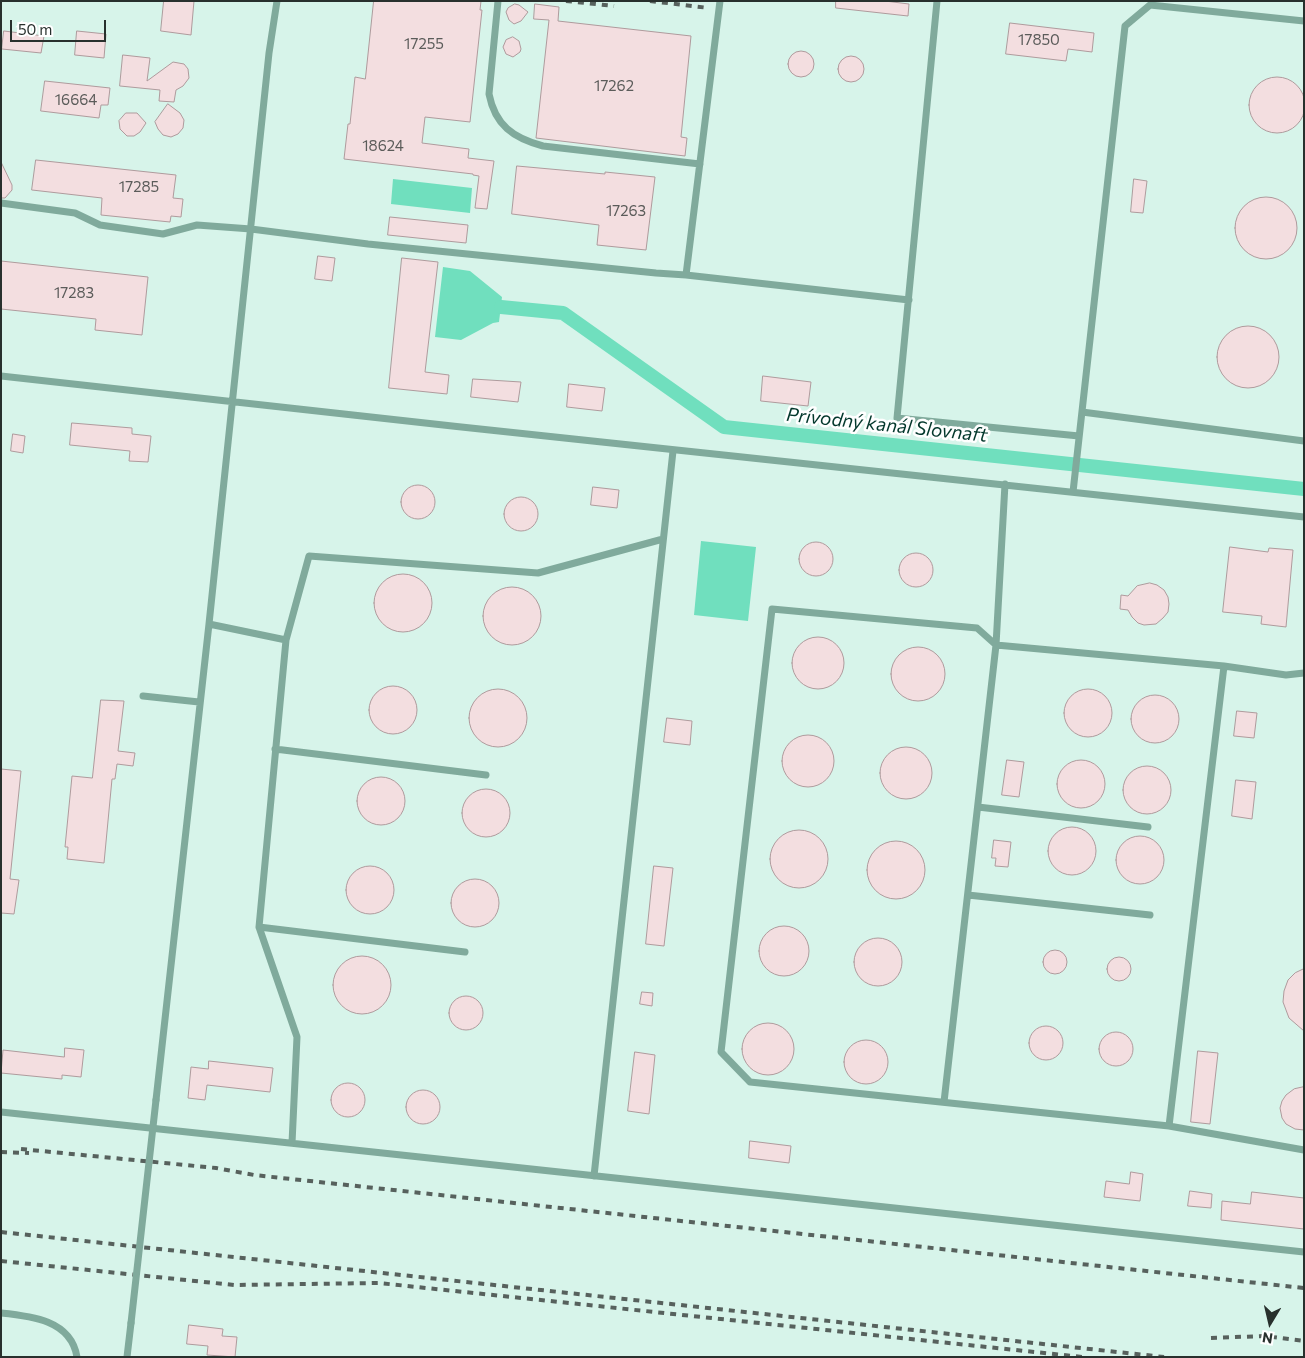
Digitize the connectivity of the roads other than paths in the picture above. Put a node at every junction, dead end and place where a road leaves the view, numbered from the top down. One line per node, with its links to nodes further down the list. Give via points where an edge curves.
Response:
1 (276, 1): 8 (lane)
2 (498, 1): 6 (lane, via 489,94 504,128 543,146)
3 (720, 1): 6 (lane)
4 (937, 1): 10 (lane)
5 (1304, 21): 13 (lane, via 1150,5 1126,26)
6 (700, 164): 9 (lane)
7 (1, 203): 8 (lane, via 75,213 100,225 163,234 197,224)
8 (251, 229): 9 (lane, via 377,245); 12 (lane)
9 (686, 274): 10 (lane)
10 (908, 300): 14 (lane, via 897,418)
11 (1, 376): 12 (lane)
12 (232, 403): 16 (lane); 21 (lane)
13 (1082, 412): 14 (lane); 15 (lane)
14 (1079, 436): 18 (lane)
15 (1304, 441)
16 (673, 451): 17 (lane); 20 (lane)
17 (1005, 484): 18 (lane); 23 (lane)
18 (1072, 492): 19 (lane)
19 (1304, 518)
20 (663, 539): 22 (lane, via 538,574 309,556); 41 (lane)
21 (209, 624): 22 (lane); 27 (lane)
22 (286, 640): 28 (lane)
23 (996, 645): 24 (lane); 30 (lane); 36 (lane, via 976,628 772,610 721,1052 750,1082)
24 (1224, 666): 25 (lane, via 1286,676); 38 (lane)
25 (1304, 673)
26 (143, 696): 27 (lane)
27 (199, 702): 45 (lane, bridge)
28 (275, 750): 29 (lane); 34 (lane)
29 (486, 775)
30 (978, 807): 31 (lane); 32 (lane)
31 (1148, 827)
32 (968, 895): 33 (lane); 36 (lane)
33 (1150, 915)
34 (259, 927): 35 (lane); 39 (lane, via 297,1037)
35 (465, 952)
36 (944, 1102): 38 (lane)
37 (1, 1112): 39 (lane)
38 (1169, 1126): 40 (lane)
39 (292, 1143): 41 (lane)
40 (1304, 1150)
41 (594, 1176): 42 (lane)
42 (1304, 1252)
43 (1, 1312): 44 (lane, via 49,1321 75,1346)
44 (77, 1357)
45 (128, 1357)

